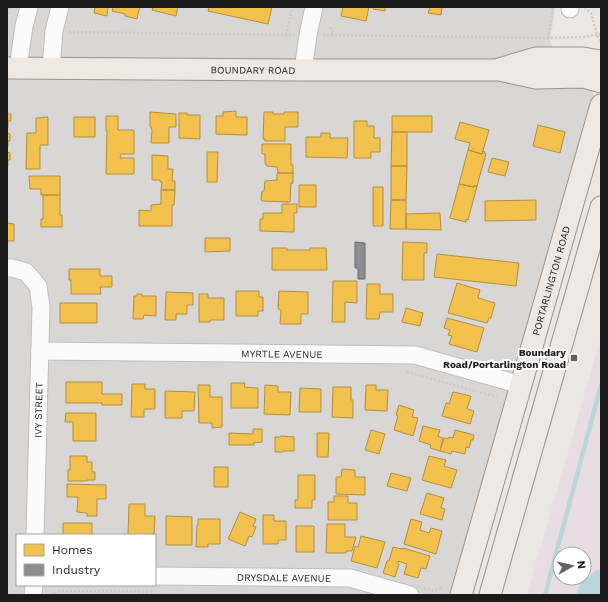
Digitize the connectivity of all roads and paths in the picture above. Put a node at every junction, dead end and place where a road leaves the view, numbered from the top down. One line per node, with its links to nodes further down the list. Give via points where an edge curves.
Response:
1 (10, 7): 7 (path)
2 (29, 7): 18 (street)
3 (60, 7): 19 (street, via 54,31)
4 (293, 7): 10 (path)
5 (314, 7): 20 (street)
6 (570, 8): 14 (path, via 591,13); 15 (path)
7 (7, 18)
8 (331, 27): 13 (path)
9 (62, 32): 10 (path)
10 (286, 35): 11 (path)
11 (297, 35)
12 (320, 35): 13 (path)
13 (333, 35): 15 (path)
14 (599, 35): 15 (path); 16 (path)
15 (548, 38)
16 (601, 41)
17 (601, 60): 21 (main road, BOUNDARY ROAD, via 536,58)
18 (12, 68): 19 (main road, BOUNDARY ROAD)
19 (51, 68): 20 (main road, BOUNDARY ROAD)
20 (303, 70): 21 (main road, BOUNDARY ROAD)
21 (499, 70): 22 (main road, BOUNDARY ROAD, via 536,78 583,77)
22 (601, 82)
23 (601, 105): 28 (main road, PORTARLINGTON ROAD)
24 (601, 207): 34 (main road)
25 (7, 268): 26 (street, IVY STREET, via 26,272 38,286)
26 (40, 351): 28 (street, MYRTLE AVENUE, via 415,355); 30 (street, IVY STREET)
27 (406, 372): 29 (path)
28 (521, 385): 33 (main road, PORTARLINGTON ROAD)
29 (497, 397)
30 (35, 534)
31 (156, 576): 32 (street, DRYSDALE AVENUE, via 350,578)
32 (410, 595)
33 (461, 595)
34 (490, 595)

